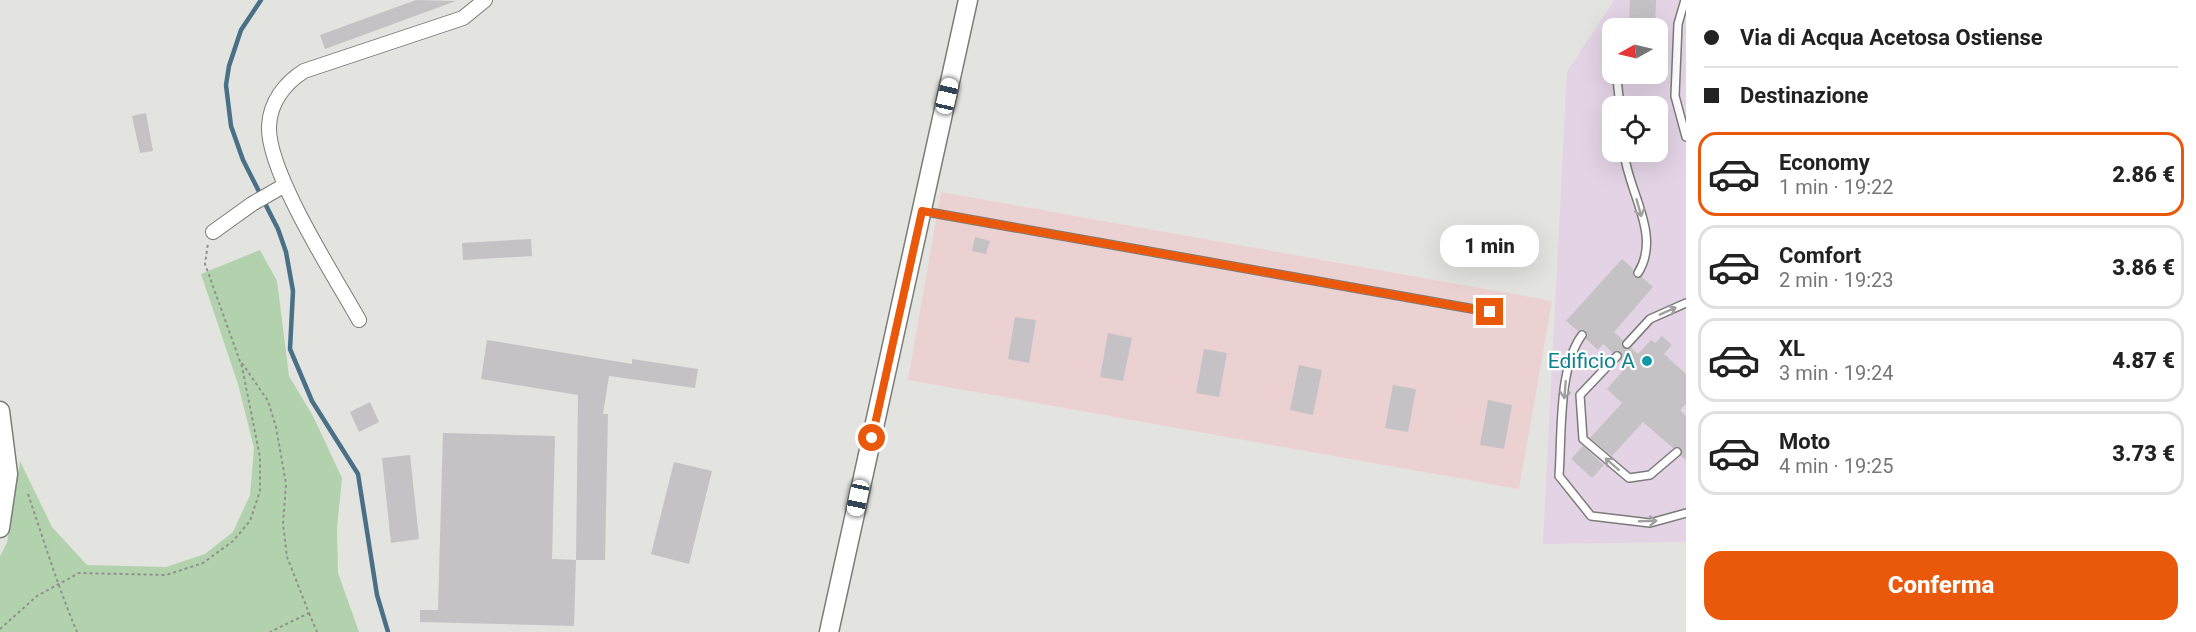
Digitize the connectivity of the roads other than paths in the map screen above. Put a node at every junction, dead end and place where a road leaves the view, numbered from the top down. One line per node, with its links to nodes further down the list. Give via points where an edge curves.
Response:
1 (485, 0): 6 (street, via 463,18 315,66 287,84 274,103 269,126 273,154)
2 (968, 0): 7 (street)
3 (1685, 0): 4 (lane, via 1678,24 1675,96)
4 (1686, 137)
5 (1627, 162): 9 (lane, one-way to 9, via 1649,242)
6 (285, 185): 8 (street); 12 (street)
7 (922, 211): 11 (lane); 20 (street)
8 (213, 232)
9 (1638, 273)
10 (1686, 303): 14 (lane, one-way to 10, via 1650,319)
11 (1490, 312)
12 (359, 320)
13 (1582, 335): 18 (lane, one-way to 18, via 1573,348 1566,380 1559,476 1591,516 1650,523)
14 (1627, 344)
15 (1617, 356): 17 (lane, one-way to 15, via 1650,474 1629,478 1583,439 1580,396)
16 (0, 411): 19 (street, via 8,474)
17 (1677, 452)
18 (1686, 513)
19 (0, 528)
20 (829, 632)

